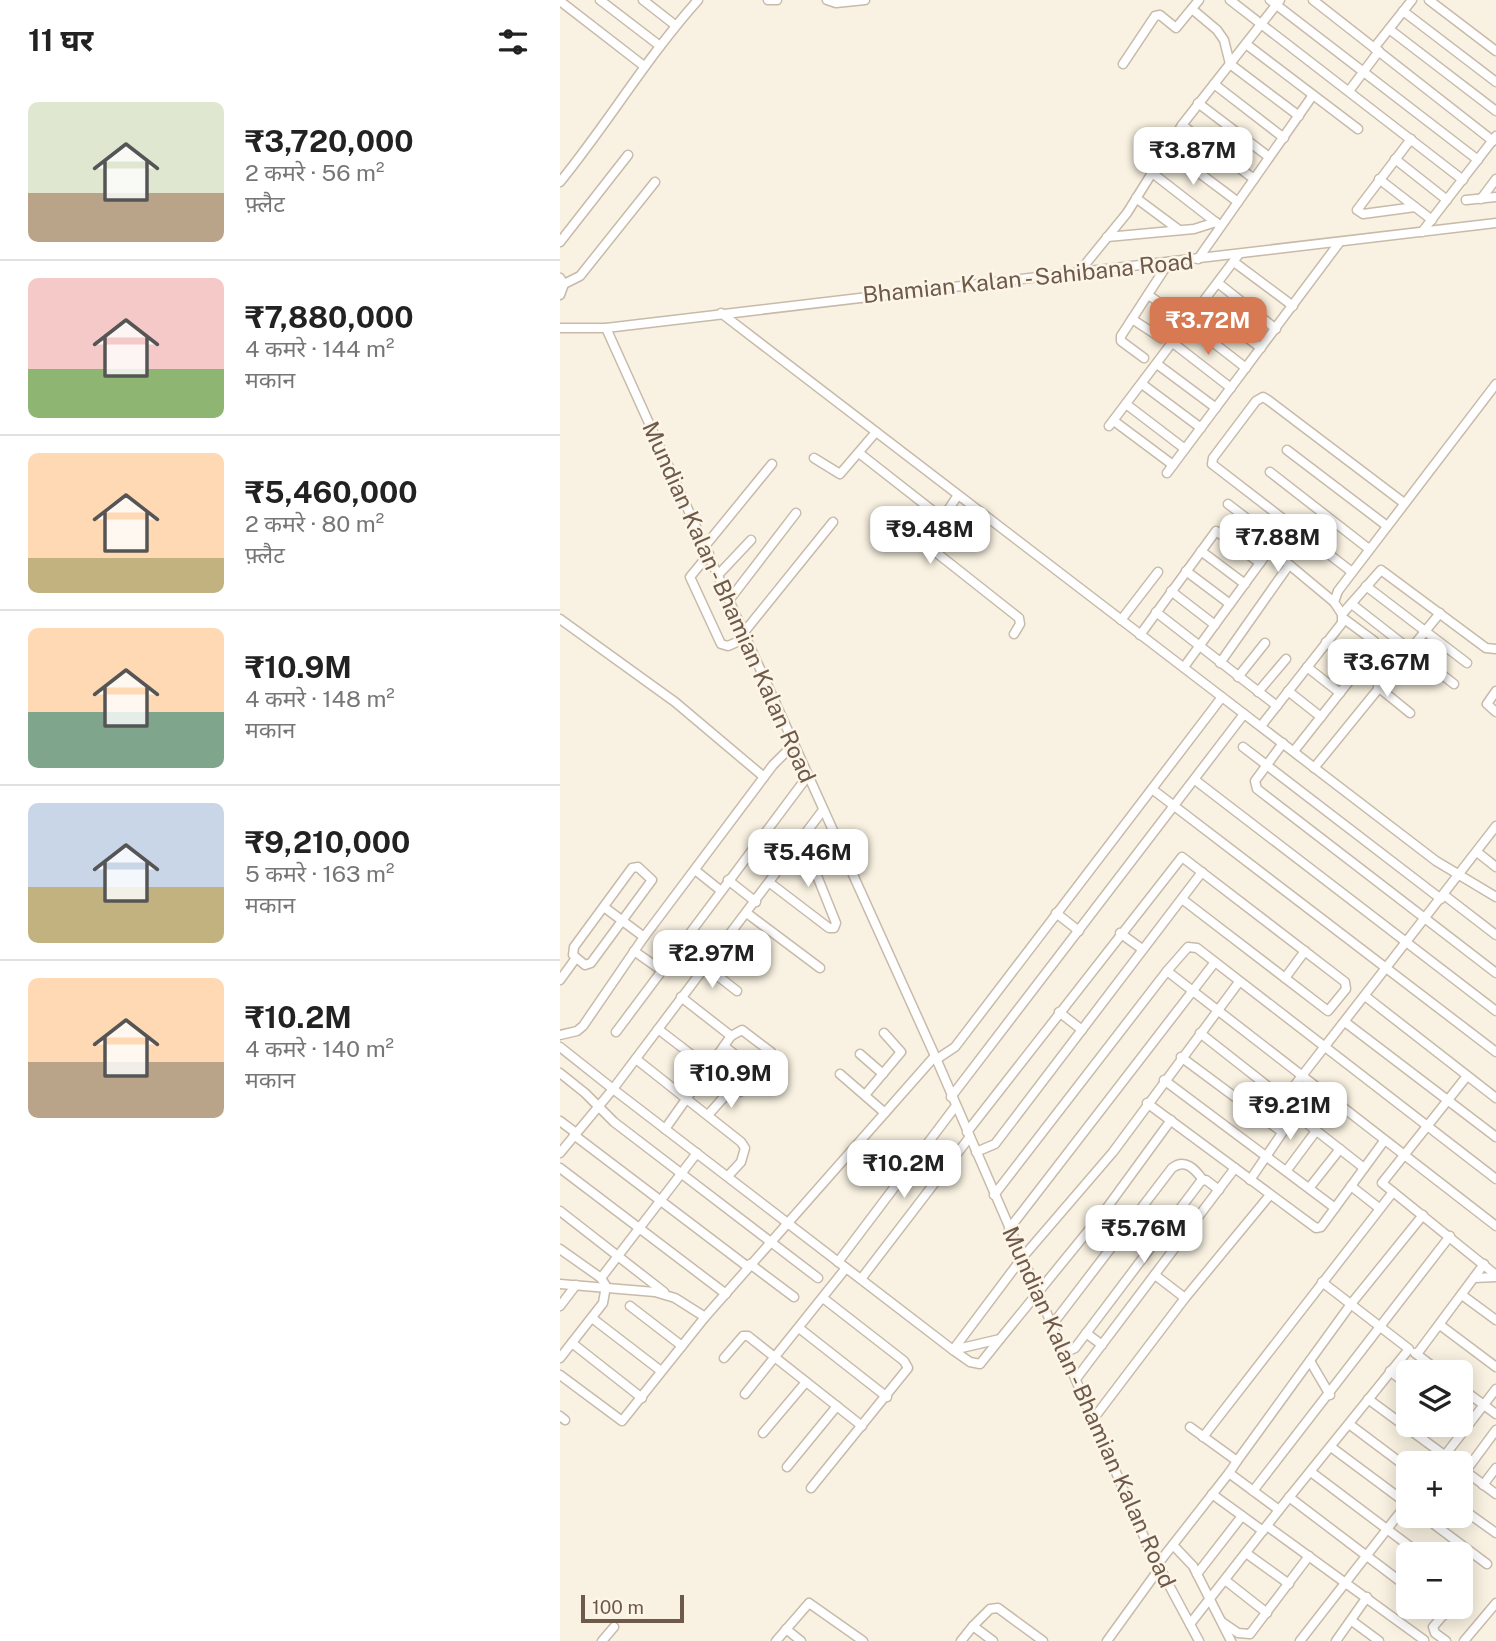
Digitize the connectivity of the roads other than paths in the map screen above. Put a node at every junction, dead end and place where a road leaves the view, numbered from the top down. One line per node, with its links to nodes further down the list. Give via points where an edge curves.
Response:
1 (600, 0): 21 (street)
2 (643, 0): 17 (street)
3 (698, 0): 17 (street)
4 (768, 0): 5 (street)
5 (777, 0)
6 (827, 0): 7 (street)
7 (865, 0)
8 (1199, 0): 15 (street)
9 (1230, 0): 18 (street)
10 (1313, 0): 22 (street)
11 (1412, 0): 16 (street)
12 (1429, 0): 23 (street)
13 (560, 1): 26 (street)
14 (1276, 2): 18 (street); 27 (street)
15 (1192, 9): 24 (street, via 1176,28 1155,16); 25 (street, via 1224,40)
16 (1403, 10): 19 (street); 28 (street)
17 (675, 25): 21 (street)
18 (1261, 25): 20 (street); 30 (street)
19 (1389, 29): 22 (street); 33 (street)
20 (1246, 44): 25 (street); 31 (street)
21 (660, 46): 26 (street)
22 (1377, 49): 27 (street); 39 (street)
23 (1496, 51)
24 (1123, 64)
25 (1230, 64): 29 (street); 34 (street)
26 (644, 66): 50 (street)
27 (1363, 72): 30 (street); 44 (street)
28 (1496, 82)
29 (1214, 84): 32 (street); 37 (street)
30 (1349, 91): 38 (street)
31 (1313, 95): 34 (street); 36 (street)
32 (1198, 103): 35 (street); 42 (street)
33 (1496, 111)
34 (1299, 116): 37 (street)
35 (1182, 125): 40 (street); 46 (street)
36 (1358, 129)
37 (1283, 138): 42 (street)
38 (1410, 139): 43 (street); 49 (street)
39 (1494, 139): 44 (street)
40 (1166, 148): 45 (street); 57 (street)
41 (628, 155): 65 (street)
42 (1269, 158): 46 (street)
43 (1395, 159): 47 (street); 55 (street)
44 (1478, 160): 49 (street)
45 (1151, 172): 53 (street); 61 (street)
46 (1254, 179): 57 (street)
47 (1379, 179): 58 (street); 58 (street, via 1357,207 1358,212)
48 (1496, 179): 54 (street)
49 (1463, 180): 55 (street)
50 (560, 182)
51 (655, 182): 71 (street, via 580,276)
52 (1496, 197): 54 (street)
53 (1136, 198): 62 (street); 64 (street)
54 (1481, 199): 56 (street)
55 (1447, 200): 59 (street)
56 (1466, 200)
57 (1238, 202): 61 (street)
58 (1415, 206): 59 (street)
59 (1432, 220): 63 (street)
60 (1496, 223): 63 (street, Bhamian Kalan - Sahibana Road)
61 (1218, 224): 62 (street); 68 (street)
62 (1179, 230): 64 (street)
63 (1422, 232): 66 (street, Bhamian Kalan - Sahibana Road)
64 (1107, 237): 70 (street)
65 (560, 242)
66 (1339, 243): 67 (street, Bhamian Kalan - Sahibana Road); 76 (street)
67 (1236, 258): 68 (street, Bhamian Kalan - Sahibana Road); 72 (street); 76 (street)
68 (1198, 259): 69 (street, Bhamian Kalan - Sahibana Road)
69 (1169, 262): 70 (street, Bhamian Kalan - Sahibana Road); 74 (street)
70 (1079, 272): 77 (street, Bhamian Kalan - Sahibana Road)
71 (562, 281): 73 (street)
72 (1218, 283): 75 (street); 83 (street)
73 (560, 295)
74 (1148, 295): 78 (street); 79 (street)
75 (1203, 304): 80 (street); 86 (street)
76 (1293, 306): 83 (street)
77 (721, 313): 82 (street, Bhamian Kalan - Sahibana Road); 96 (street)
78 (1177, 314)
79 (1132, 318): 84 (street); 87 (street, via 1120,339)
80 (1188, 323): 85 (street); 89 (street)
81 (560, 328): 82 (street, Bhamian Kalan - Sahibana Road)
82 (606, 328): 116 (street, Mundian Kalan - Bhamian Kalan Road)
83 (1276, 328): 86 (street)
84 (1161, 338)
85 (1172, 343): 88 (street); 92 (street)
86 (1261, 348): 89 (street)
87 (1143, 358)
88 (1157, 364): 90 (street); 94 (street)
89 (1247, 368): 92 (street)
90 (1142, 384): 93 (street); 95 (street)
91 (1496, 384): 106 (street)
92 (1231, 388): 94 (street)
93 (1126, 404): 97 (street); 102 (street, via 1111,424)
94 (1216, 408): 95 (street)
95 (1201, 428): 97 (street)
96 (876, 432): 99 (street); 105 (street)
97 (1185, 449): 102 (street)
98 (1287, 450): 111 (street)
99 (859, 453): 100 (street, via 836,474); 109 (street)
100 (814, 458)
101 (772, 464): 116 (street)
102 (1173, 465): 104 (street)
103 (1270, 472): 115 (street)
104 (1167, 473)
105 (958, 495): 109 (street); 136 (street)
106 (1404, 503): 111 (street); 112 (street, via 1268,400 1259,398 1213,464)
107 (1228, 504): 114 (street)
108 (796, 513): 128 (street)
109 (942, 517): 140 (street, via 928,537 929,546 1019,618)
110 (833, 522): 139 (street)
111 (1387, 526): 115 (street)
112 (1304, 535): 118 (street); 123 (street)
113 (751, 540): 124 (street)
114 (1276, 541): 118 (street); 119 (street)
115 (1369, 549): 123 (street)
116 (707, 550): 124 (street, Mundian Kalan - Bhamian Kalan Road); 139 (street, via 690,577 723,646)
117 (1200, 551): 119 (street, via 1213,533 1219,532); 121 (street); 125 (street)
118 (1289, 551): 120 (street, via 1284,559)
119 (1260, 563): 125 (street)
120 (1289, 565): 129 (street); 148 (street)
121 (1186, 570): 127 (street); 130 (street)
122 (1158, 572): 136 (street)
123 (1352, 572): 129 (street)
124 (718, 575): 128 (street, Mundian Kalan - Bhamian Kalan Road)
125 (1245, 584): 130 (street)
126 (1367, 586): 131 (street); 133 (street, via 1381,570); 138 (street)
127 (1171, 592): 132 (street); 137 (street)
128 (730, 599): 139 (street, Mundian Kalan - Bhamian Kalan Road)
129 (1334, 601): 134 (street)
130 (1230, 604): 137 (street)
131 (1353, 604): 134 (street); 145 (street)
132 (1156, 612): 141 (street); 144 (street)
133 (1440, 613): 138 (street); 146 (street, via 1486,648)
134 (1343, 616): 142 (street); 152 (street, via 1376,644)
135 (560, 619): 173 (street, via 675,702)
136 (1121, 620): 141 (street)
137 (1216, 625): 144 (street)
138 (1426, 631): 145 (street); 149 (street)
139 (746, 634): 168 (street, Mundian Kalan - Bhamian Kalan Road)
140 (1014, 634)
141 (1140, 635): 150 (street)
142 (1326, 642): 151 (street); 152 (street)
143 (1265, 643): 153 (street)
144 (1200, 646): 148 (street); 150 (street)
145 (1410, 649): 154 (street); 155 (street)
146 (1496, 649)
147 (1286, 659): 158 (street)
148 (1220, 663): 153 (street)
149 (1468, 663)
150 (1184, 667): 160 (street)
151 (1307, 667): 156 (street); 159 (street)
152 (1360, 669): 159 (street)
153 (1238, 677): 158 (street)
154 (1454, 684)
155 (1378, 687): 163 (street); 172 (street)
156 (1288, 691): 161 (street); 165 (street)
157 (1496, 691): 162 (street, via 1487,704)
158 (1258, 692): 161 (street)
159 (1340, 694): 165 (street)
160 (1222, 697): 164 (street); 176 (street)
161 (1276, 706): 166 (street)
162 (1496, 712)
163 (1410, 713)
164 (1244, 714): 166 (street); 175 (street)
165 (1321, 717): 170 (street)
166 (1261, 726): 167 (street)
167 (1283, 743): 170 (street); 171 (street)
168 (793, 745): 173 (street); 174 (street, Mundian Kalan - Bhamian Kalan Road)
169 (1243, 747): 171 (street)
170 (1294, 751): 172 (street)
171 (1267, 765): 189 (street); 197 (street, via 1255,781 1257,789)
172 (1314, 768): 185 (street)
173 (764, 777): 183 (street)
174 (807, 777): 178 (street, Mundian Kalan - Bhamian Kalan Road); 186 (street)
175 (1195, 779): 177 (street); 203 (street)
176 (1152, 789): 177 (street); 194 (street)
177 (1175, 807): 198 (street); 212 (street)
178 (823, 810): 180 (street); 240 (street, Mundian Kalan - Bhamian Kalan Road)
179 (1496, 826): 181 (street)
180 (803, 841): 187 (street); 187 (street, via 836,923 834,928)
181 (1476, 852): 182 (street); 185 (street)
182 (1496, 867)
183 (695, 870): 188 (street); 201 (street)
184 (1202, 872): 191 (street); 199 (street, via 1185,858 1178,858); 206 (street)
185 (1459, 874): 189 (street); 190 (street)
186 (727, 880): 188 (street); 192 (street)
187 (770, 883): 192 (street)
188 (720, 890): 213 (street)
189 (1443, 897): 197 (street); 200 (street)
190 (1496, 897)
191 (1182, 899): 204 (street); 216 (street)
192 (756, 902): 195 (street)
193 (604, 906): 196 (street); 196 (street, via 632,868 638,867 652,880); 207 (street, via 573,947)
194 (1056, 913): 198 (street); 240 (street, via 955,1047)
195 (748, 914): 202 (street); 211 (street)
196 (622, 920): 201 (street); 207 (street, via 588,965)
197 (1426, 920): 203 (street); 215 (street)
198 (1079, 931): 254 (street)
199 (1120, 933): 204 (street); 225 (street)
200 (1496, 935)
201 (644, 937): 205 (street)
202 (725, 941): 209 (street); 210 (street)
203 (1407, 944): 212 (street); 224 (street)
204 (1142, 950): 228 (street)
205 (634, 951): 213 (street); 232 (street, via 583,1026)
206 (1305, 951): 216 (street); 216 (street, via 1347,984 1332,1010)
207 (576, 958): 217 (street)
208 (1214, 962): 214 (street, via 1193,946); 218 (street); 220 (street)
209 (756, 964)
210 (705, 966): 219 (street); 222 (street)
211 (820, 968)
212 (1387, 969): 221 (street); 238 (street)
213 (660, 970): 229 (street)
214 (1167, 971): 220 (street); 293 (street)
215 (1496, 973)
216 (1285, 978)
217 (560, 979)
218 (1239, 982): 223 (street); 236 (street)
219 (737, 991)
220 (1193, 991): 223 (street); 304 (street)
221 (1365, 996): 226 (street); 248 (street)
222 (681, 997): 227 (street); 233 (street)
223 (1217, 1010): 231 (street); 249 (street)
224 (1496, 1011)
225 (1059, 1012): 228 (street); 271 (street)
226 (1345, 1022): 236 (street); 257 (street)
227 (658, 1028): 242 (street); 243 (street)
228 (1082, 1030): 275 (street, via 995,1144)
229 (616, 1032)
230 (884, 1033): 247 (street, via 901,1052)
231 (1200, 1034): 241 (street); 256 (street)
232 (560, 1035)
233 (731, 1035): 234 (street); 237 (street, via 742,1030)
234 (724, 1046): 243 (street); 244 (street)
235 (560, 1047): 251 (street)
236 (1325, 1048): 249 (street); 266 (street)
237 (771, 1052)
238 (1496, 1052)
239 (860, 1054): 247 (street)
240 (936, 1057): 254 (street, Mundian Kalan - Bhamian Kalan Road); 261 (street)
241 (1181, 1057): 250 (street); 269 (street)
242 (636, 1059): 251 (street); 253 (street)
243 (708, 1067): 253 (street); 263 (street, via 736,1089)
244 (757, 1072)
245 (560, 1073): 259 (street)
246 (840, 1074): 252 (street)
247 (883, 1074): 252 (street)
248 (1467, 1076): 255 (street); 257 (street)
249 (1301, 1077): 256 (street); 273 (street)
250 (1164, 1080): 258 (street); 278 (street)
251 (613, 1088): 259 (street); 267 (street)
252 (865, 1095): 261 (street)
253 (686, 1097): 263 (street); 267 (street)
254 (951, 1097): 260 (street, Mundian Kalan - Bhamian Kalan Road)
255 (1496, 1098)
256 (1284, 1099): 262 (street, via 1283,1104)
257 (1448, 1100): 266 (street); 272 (street)
258 (1147, 1103): 265 (street); 310 (street, via 1082,1191)
259 (597, 1107): 270 (street); 284 (street)
260 (955, 1107): 271 (street, Mundian Kalan - Bhamian Kalan Road); 311 (street)
261 (885, 1113): 300 (street)
262 (1294, 1114): 268 (street); 269 (street)
263 (708, 1115): 285 (street, via 746,1148)
264 (560, 1121): 270 (street)
265 (1171, 1121): 281 (street); 324 (street, via 1106,1209)
266 (1428, 1127): 279 (street); 286 (street)
267 (664, 1129): 277 (street)
268 (1316, 1131): 274 (street); 283 (street)
269 (1282, 1132): 278 (street)
270 (575, 1134): 276 (street); 295 (street)
271 (968, 1135): 275 (street, Mundian Kalan - Bhamian Kalan Road); 319 (street)
272 (1496, 1137)
273 (1384, 1141): 279 (street); 282 (street)
274 (1340, 1149): 282 (street); 290 (street)
275 (976, 1152): 293 (street, Mundian Kalan - Bhamian Kalan Road)
276 (560, 1153)
277 (697, 1153): 284 (street); 285 (street)
278 (1266, 1156): 283 (street); 288 (street)
279 (1405, 1156): 292 (street, via 1382,1184); 301 (street)
280 (560, 1168): 303 (street)
281 (1235, 1168): 288 (street); 291 (street)
282 (1364, 1168): 289 (street)
283 (1287, 1170): 290 (street)
284 (681, 1173): 295 (street); 307 (street)
285 (728, 1177): 300 (street)
286 (1496, 1179)
287 (1203, 1180): 291 (street); 302 (street); 337 (street, via 1189,1166 1172,1168)
288 (1250, 1180): 294 (street)
289 (1351, 1186): 296 (street); 297 (street)
290 (1310, 1187): 296 (street)
291 (1219, 1190): 306 (street)
292 (1393, 1192): 297 (street); 299 (street)
293 (994, 1195): 304 (street, Mundian Kalan - Bhamian Kalan Road)
294 (1270, 1195): 296 (street, via 1316,1228); 330 (street)
295 (660, 1201): 303 (street); 313 (street)
296 (1335, 1208)
297 (1378, 1208): 321 (street)
298 (560, 1211): 309 (street)
299 (1423, 1215): 305 (street); 331 (street)
300 (786, 1223): 307 (street); 311 (street)
301 (1496, 1226)
302 (1167, 1227): 306 (street); 341 (street)
303 (638, 1228): 309 (street); 326 (street)
304 (1009, 1229): 310 (street, Mundian Kalan - Bhamian Kalan Road)
305 (1450, 1236): 312 (street); 340 (street)
306 (1182, 1239): 315 (street)
307 (770, 1241): 313 (street); 317 (street)
308 (560, 1248): 320 (street)
309 (618, 1254): 320 (street); 325 (street)
310 (1022, 1258): 324 (street, Mundian Kalan - Bhamian Kalan Road); 346 (street)
311 (838, 1262): 314 (street)
312 (1484, 1264): 316 (street); 318 (street)
313 (749, 1265): 326 (street); 328 (street)
314 (846, 1268): 319 (street); 329 (street)
315 (1155, 1275): 330 (street); 344 (street)
316 (1496, 1276): 318 (street)
317 (818, 1278)
318 (1474, 1278): 327 (street)
319 (861, 1279): 346 (street)
320 (604, 1282): 323 (street); 325 (street); 335 (street, via 603,1303)
321 (1322, 1282): 331 (street); 378 (street)
322 (560, 1284): 323 (street)
323 (576, 1285): 332 (street)
324 (1036, 1291): 337 (street, Mundian Kalan - Bhamian Kalan Road); 342 (street)
325 (666, 1294): 334 (street)
326 (726, 1294): 334 (street)
327 (1462, 1295): 336 (street); 338 (street)
328 (794, 1297)
329 (823, 1298): 339 (street); 364 (street, via 907,1364)
330 (1185, 1298): 372 (street)
331 (1351, 1304): 340 (street); 353 (street)
332 (560, 1306)
333 (630, 1306): 345 (street)
334 (705, 1317): 345 (street)
335 (592, 1318): 343 (street); 355 (street)
336 (1496, 1320)
337 (1052, 1325): 348 (street, Mundian Kalan - Bhamian Kalan Road)
338 (1440, 1325): 347 (street); 354 (street)
339 (799, 1328): 349 (street); 364 (street)
340 (1382, 1328): 347 (street); 363 (street)
341 (1086, 1332): 344 (street); 348 (street, via 1071,1352)
342 (1000, 1339): 346 (street); 346 (street, via 980,1364)
343 (572, 1343): 350 (street); 366 (street)
344 (1102, 1345): 359 (street)
345 (682, 1346): 355 (street)
346 (953, 1350)
347 (1413, 1351): 352 (street); 356 (street)
348 (1063, 1353): 359 (street, Mundian Kalan - Bhamian Kalan Road)
349 (776, 1357): 351 (street, via 746,1335); 360 (street); 362 (street)
350 (560, 1358)
351 (724, 1358)
352 (1425, 1360)
353 (1310, 1361): 363 (street); 383 (street)
354 (1496, 1367)
355 (662, 1371): 366 (street)
356 (1391, 1371): 357 (street); 367 (street)
357 (1396, 1375)
358 (560, 1376): 366 (street, via 619,1420)
359 (1076, 1379): 372 (street, Mundian Kalan - Bhamian Kalan Road)
360 (806, 1382): 369 (street); 377 (street)
361 (1496, 1389): 368 (street)
362 (745, 1394)
363 (1330, 1395): 391 (street)
364 (887, 1397): 374 (street)
365 (1473, 1397): 368 (street)
366 (642, 1398)
367 (1368, 1399): 373 (street); 380 (street)
368 (1483, 1405): 370 (street); 371 (street)
369 (837, 1406): 374 (street); 384 (street)
370 (1496, 1414)
371 (1473, 1415)
372 (1094, 1418): 410 (street, Mundian Kalan - Bhamian Kalan Road)
373 (1349, 1424): 379 (street); 382 (street)
374 (862, 1426): 390 (street)
375 (1191, 1427): 378 (street)
376 (1496, 1430): 381 (street)
377 (763, 1433)
378 (1203, 1437): 383 (street)
379 (1331, 1447): 387 (street); 393 (street)
380 (1440, 1451)
381 (1473, 1458)
382 (1396, 1459)
383 (1237, 1461): 386 (street)
384 (786, 1467)
385 (1496, 1468): 389 (street)
386 (1229, 1472): 391 (street); 392 (street)
387 (1311, 1472): 395 (street); 400 (street)
388 (1473, 1478): 389 (street)
389 (1483, 1485): 394 (street)
390 (811, 1488)
391 (1253, 1490): 396 (street)
392 (1212, 1494): 397 (street); 405 (street)
393 (1396, 1494)
394 (1496, 1494)
395 (1289, 1497): 396 (street); 407 (street)
396 (1279, 1510): 402 (street)
397 (1242, 1516): 402 (street); 411 (street)
398 (1396, 1517): 400 (street)
399 (1473, 1517): 403 (street)
400 (1386, 1528): 404 (street); 407 (street)
401 (1439, 1528): 409 (street)
402 (1265, 1529): 406 (street); 408 (street)
403 (1496, 1533)
404 (1404, 1542)
405 (1173, 1545): 410 (street); 411 (street)
406 (1246, 1553): 413 (street); 415 (street)
407 (1365, 1555): 412 (street); 414 (street)
408 (1309, 1556): 414 (street); 415 (street)
409 (1487, 1564)
410 (1158, 1567): 423 (street, Mundian Kalan - Bhamian Kalan Road); 435 (street)
411 (1197, 1574): 417 (street)
412 (1396, 1578)
413 (1225, 1580): 417 (street); 419 (street)
414 (1345, 1581): 416 (street); 438 (street)
415 (1289, 1584): 419 (street)
416 (1367, 1597): 421 (street); 427 (street)
417 (1209, 1599): 422 (street); 423 (street)
418 (1496, 1603): 442 (street)
419 (1268, 1613): 422 (street, via 1244,1635)
420 (1441, 1619): 441 (street, via 1433,1631)
421 (1352, 1620): 439 (street); 440 (street)
422 (1222, 1622): 437 (street)
423 (1190, 1624): 436 (street, Mundian Kalan - Bhamian Kalan Road)
424 (973, 1626): 432 (street); 433 (street); 434 (street, via 990,1609 998,1608)
425 (614, 1628): 428 (street)
426 (786, 1629): 429 (street); 430 (street); 431 (street, via 809,1603)
427 (1424, 1640)
428 (602, 1641)
429 (776, 1641)
430 (801, 1641)
431 (863, 1641)
432 (961, 1641)
433 (993, 1641)
434 (1043, 1641)
435 (1107, 1641)
436 (1199, 1641)
437 (1231, 1641)
438 (1300, 1641)
439 (1336, 1641)
440 (1379, 1641)
441 (1445, 1641)
442 (1464, 1641)

